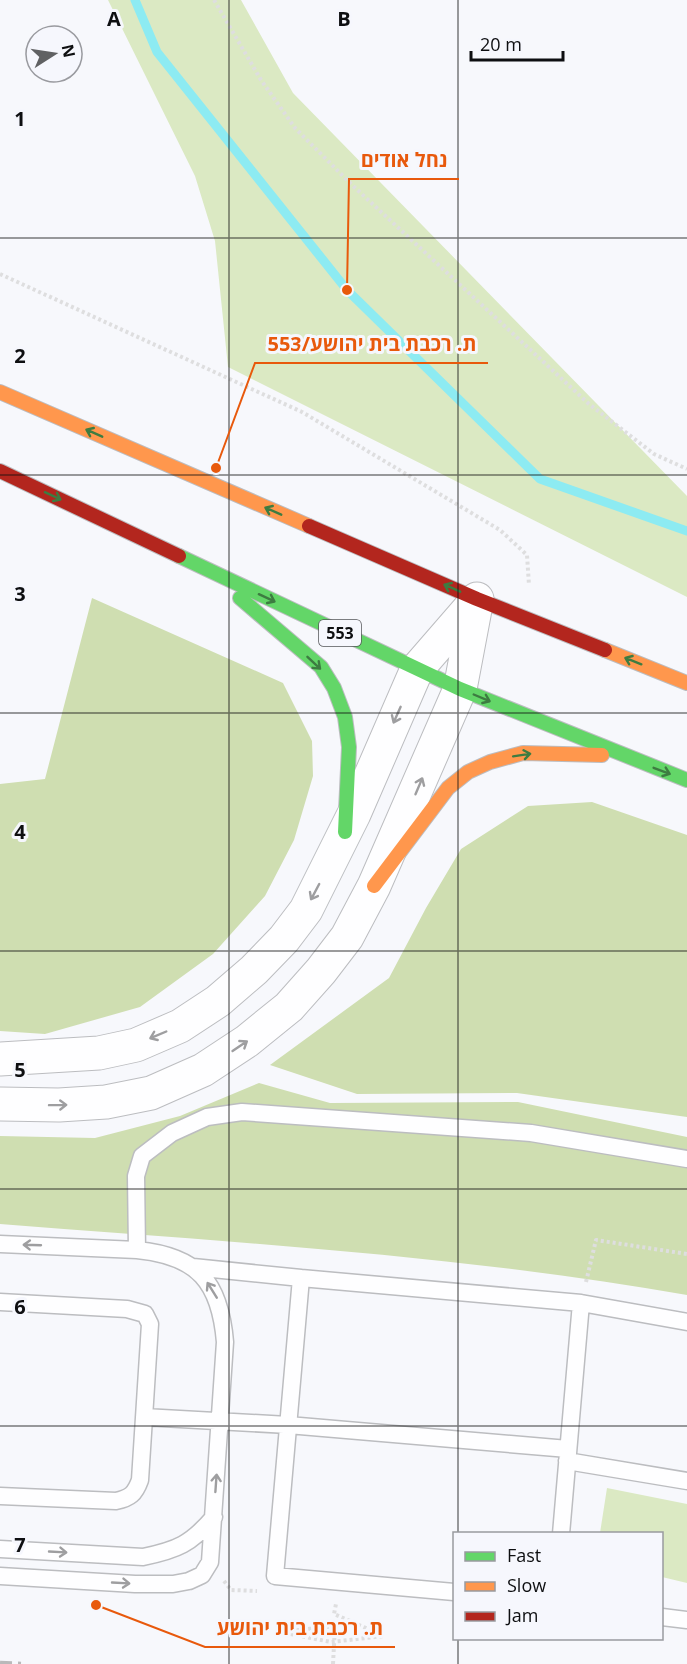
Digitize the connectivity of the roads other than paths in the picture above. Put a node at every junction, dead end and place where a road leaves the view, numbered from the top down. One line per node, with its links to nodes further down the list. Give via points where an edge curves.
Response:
1 (0, 392): 4 (main road, one-way to 1)
2 (0, 471): 3 (main road, 553, one-way to 3)
3 (207, 569): 5 (main road, 553, one-way to 5); 10 (main road, one-way to 10, via 321,668 334,688 345,717 349,747)
4 (477, 599): 5 (street); 6 (main road, one-way to 4); 7 (street)
5 (417, 669): 7 (main road, 553); 10 (street, one-way to 10)
6 (687, 682)
7 (460, 689): 8 (main road, 553, one-way to 8); 11 (street, one-way to 7)
8 (622, 755): 9 (main road, 553, one-way to 9); 11 (main road, one-way to 8, via 448,788 468,772 523,753)
9 (687, 780)
10 (345, 832): 12 (street, one-way to 12, via 306,910 284,939 208,1008 180,1026 136,1045 99,1053)
11 (374, 886): 13 (street, one-way to 11, via 106,1102 151,1093 203,1070 247,1041 289,1006 347,937)
12 (0, 1059)
13 (0, 1104)
14 (687, 1159): 16 (lane, via 531,1133 242,1112 207,1117 172,1133 142,1156 136,1176)
15 (0, 1244): 16 (lane, one-way to 15)
16 (137, 1250): 17 (lane, via 176,1258)
17 (193, 1267): 18 (lane); 23 (lane, one-way to 17, via 223,1320 218,1299)
18 (301, 1278): 20 (lane); 24 (lane)
19 (0, 1302): 22 (lane, via 127,1309 145,1314 150,1324)
20 (581, 1303): 21 (lane); 25 (lane)
21 (687, 1322)
22 (144, 1417): 23 (lane); 27 (lane, via 140,1480 129,1498 116,1501)
23 (220, 1421): 24 (lane); 28 (lane, one-way to 23)
24 (288, 1425): 25 (lane); 32 (lane, via 275,1576)
25 (568, 1455): 26 (lane); 29 (lane)
26 (687, 1481)
27 (0, 1496)
28 (214, 1517): 30 (lane, one-way to 28, via 142,1557 180,1546 198,1535); 31 (lane, one-way to 28, via 135,1584 189,1581 202,1575 210,1562)
29 (561, 1532)
30 (0, 1549)
31 (0, 1576)
32 (453, 1592)
33 (663, 1617): 34 (lane)
34 (687, 1620)

